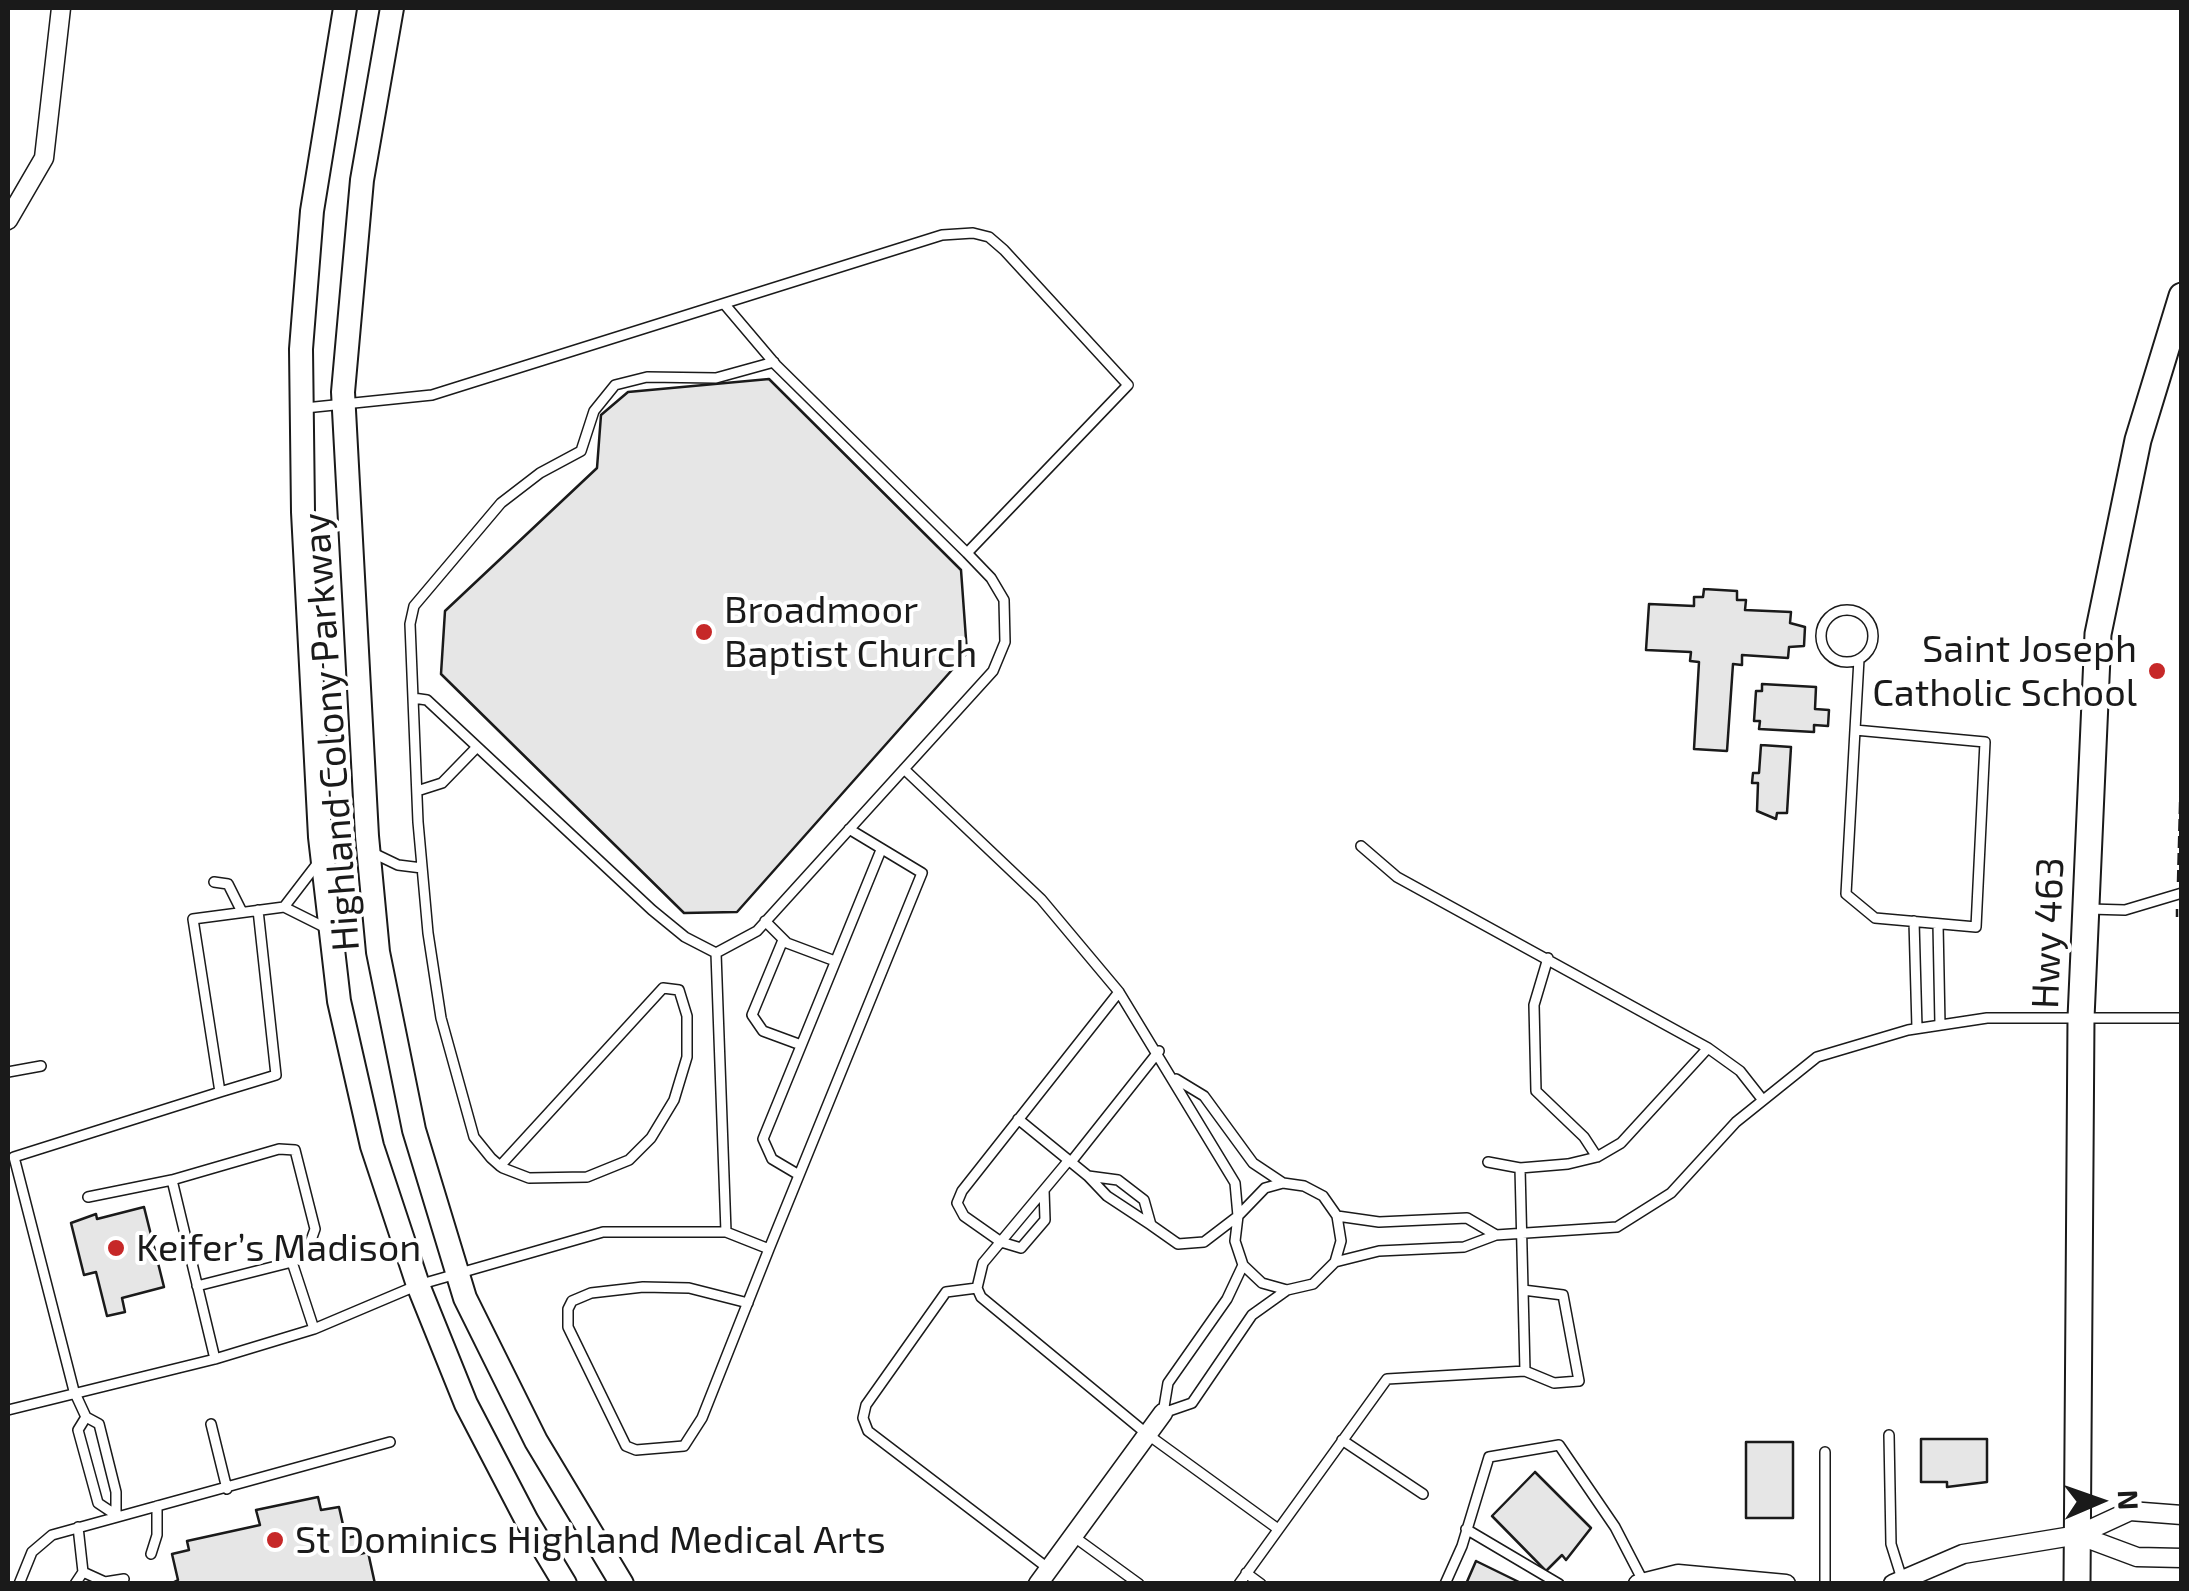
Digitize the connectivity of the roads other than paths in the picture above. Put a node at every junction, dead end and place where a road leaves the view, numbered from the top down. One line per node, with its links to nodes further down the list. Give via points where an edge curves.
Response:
1 (61, 8): 4 (street, via 44,158)
2 (345, 8): 9 (street, Highland Colony Parkway, via 312,211)
3 (392, 8): 8 (street, Highland Colony Parkway, via 354,248)
4 (8, 220)
5 (2180, 305): 27 (main road, Hwy 463, via 2138,440 2098,634)
6 (726, 306): 7 (lane); 8 (lane, via 432,395); 10 (lane, via 942,235 989,237 1004,250 1128,385)
7 (774, 362): 10 (lane); 12 (lane, via 705,380 635,378 606,392 581,451 501,503 418,597 410,624)
8 (345, 406): 9 (lane); 18 (street, Highland Colony Parkway)
9 (302, 408): 21 (street, Highland Colony Parkway)
10 (967, 553): 15 (lane, via 1004,600 1001,658)
11 (1859, 659): 11 (lane, via 1870,647 1869,622 1850,610 1832,614 1821,630 1823,648 1838,661); 13 (lane)
12 (413, 698): 14 (lane, via 427,700); 16 (lane)
13 (1855, 730): 32 (lane, via 1846,894 1866,915); 33 (lane, via 1985,742 1976,927)
14 (477, 747): 16 (lane, via 442,783); 36 (lane, via 652,910)
15 (904, 769): 17 (lane); 39 (lane, via 1040,899)
16 (417, 791): 22 (lane)
17 (849, 829): 20 (lane); 31 (lane)
18 (367, 838): 22 (lane, via 384,860); 76 (street, Highland Colony Parkway, via 378,952 414,1130)
19 (1362, 846): 37 (lane, via 1397,877)
20 (881, 850): 38 (lane); 59 (lane, via 922,874)
21 (322, 858): 25 (lane); 34 (street, Highland Colony Parkway)
22 (422, 868): 57 (lane, via 441,1018 466,1117 474,1138)
23 (214, 882): 29 (lane, via 228,884)
24 (2182, 893): 27 (lane, via 2125,910)
25 (284, 907): 28 (lane); 34 (lane)
26 (189, 908): 30 (lane)
27 (2086, 909): 40 (main road, Hwy 463)
28 (258, 910): 29 (lane); 50 (lane, via 276,1075)
29 (242, 912): 30 (lane)
30 (193, 919): 50 (lane)
31 (765, 921): 35 (lane); 36 (lane)
32 (1914, 921): 33 (lane); 43 (lane)
33 (1938, 924): 42 (lane)
34 (330, 930): 77 (street, Highland Colony Parkway, via 372,1146)
35 (783, 940): 38 (lane); 44 (lane, via 752,1015 763,1031)
36 (716, 953): 68 (lane)
37 (1548, 958): 45 (lane); 54 (lane, via 1534,1005 1536,1091)
38 (835, 960): 44 (lane)
39 (1119, 992): 46 (lane); 52 (lane)
40 (2081, 1018): 41 (lane); 42 (lane); 105 (main road, Hwy 463)
41 (2182, 1018)
42 (1940, 1025): 43 (lane)
43 (1917, 1028): 51 (lane, via 1817,1057)
44 (801, 1045): 59 (lane, via 763,1139 772,1160)
45 (1708, 1048): 51 (lane, via 1740,1071); 54 (lane, via 1621,1143)
46 (1159, 1052): 49 (lane); 55 (lane)
47 (42, 1066): 48 (lane)
48 (8, 1072)
49 (1176, 1080): 62 (lane, via 1204,1096 1253,1163); 65 (lane, via 1235,1183)
50 (220, 1092): 53 (lane)
51 (1762, 1099): 69 (lane, via 1671,1193 1617,1226)
52 (1018, 1119): 55 (lane); 71 (lane, via 957,1203 964,1216)
53 (11, 1152): 86 (lane)
54 (1597, 1156): 58 (lane)
55 (1070, 1161): 60 (lane); 63 (lane)
56 (1488, 1162): 58 (lane)
57 (500, 1166): 57 (lane, via 529,1178 564,1180 614,1168 642,1150 674,1100 684,1068 687,1016 678,990 663,988)
58 (1520, 1168): 69 (lane)
59 (799, 1174): 72 (lane)
60 (1088, 1176): 67 (lane); 67 (lane, via 1118,1180 1144,1200)
61 (172, 1180): 64 (lane); 73 (lane, via 294,1150 315,1229); 78 (lane)
62 (1283, 1183): 65 (lane, via 1252,1197); 66 (lane, via 1323,1196)
63 (1044, 1190): 71 (lane); 71 (lane, via 1044,1220 1026,1244)
64 (88, 1196)
65 (1238, 1216): 67 (lane, via 1195,1244 1162,1237); 75 (lane, via 1235,1241)
66 (1337, 1216): 70 (lane, via 1379,1222 1467,1218); 74 (lane, via 1341,1242)
67 (1150, 1225)
68 (726, 1232): 72 (lane); 76 (lane, via 603,1232)
69 (1521, 1233): 70 (lane); 81 (lane)
70 (1496, 1235): 74 (lane, via 1464,1247 1380,1250)
71 (1001, 1242): 79 (lane, via 983,1263)
72 (769, 1249): 82 (lane)
73 (292, 1262): 78 (lane); 83 (lane)
74 (1335, 1262): 80 (lane, via 1313,1284)
75 (1243, 1265): 80 (lane, via 1262,1283); 88 (lane, via 1168,1384)
76 (456, 1274): 77 (lane); 118 (street, Highland Colony Parkway, via 536,1441)
77 (418, 1285): 83 (lane); 117 (street, Highland Colony Parkway, via 466,1404)
78 (197, 1286): 84 (lane)
79 (977, 1288): 91 (lane); 110 (lane, via 946,1292 863,1418 868,1431)
80 (1287, 1290): 88 (lane, via 1252,1315 1192,1402)
81 (1523, 1290): 85 (lane); 85 (lane, via 1562,1296 1579,1381 1554,1383)
82 (748, 1303): 82 (lane, via 667,1286 591,1293 572,1302 568,1326 626,1446 689,1443)
83 (314, 1329): 84 (lane)
84 (214, 1359): 86 (lane)
85 (1525, 1371): 93 (lane, via 1387,1379)
86 (74, 1391): 87 (lane); 89 (lane)
87 (8, 1410)
88 (1163, 1413): 91 (street)
89 (86, 1416): 100 (lane, via 99,1424); 100 (lane, via 78,1430 98,1503)
90 (211, 1424): 96 (lane)
91 (1148, 1434): 102 (lane); 104 (street)
92 (1890, 1435): 112 (lane, via 1891,1544)
93 (1342, 1440): 97 (lane); 102 (lane)
94 (390, 1442): 96 (lane)
95 (1825, 1452): 125 (lane)
96 (227, 1488): 98 (lane)
97 (1423, 1494)
98 (157, 1506): 100 (lane); 106 (lane)
99 (2182, 1514): 105 (street, via 2130,1511)
100 (116, 1516): 101 (lane)
101 (78, 1527): 108 (lane); 115 (lane, via 52,1535 32,1552)
102 (1278, 1529): 109 (lane)
103 (1466, 1530): 113 (lane, via 1489,1457 1559,1445 1616,1527); 122 (lane); 123 (lane)
104 (1073, 1536): 110 (street); 119 (lane)
105 (2078, 1536): 107 (street, via 2138,1557); 112 (street, via 1963,1554); 126 (main road, Hwy 463)
106 (151, 1554)
107 (2182, 1558)
108 (82, 1572): 111 (lane, via 105,1582); 116 (lane)
109 (1246, 1573): 120 (lane); 121 (lane)
110 (1044, 1576)
111 (124, 1579)
112 (1910, 1580)
113 (1640, 1582): 114 (street, via 1678,1574)
114 (1764, 1582): 124 (street)
115 (19, 1584)
116 (75, 1584)
117 (565, 1584)
118 (622, 1584)
119 (1140, 1584)
120 (1239, 1584)
121 (1261, 1584)
122 (1445, 1584)
123 (1559, 1584)
124 (1786, 1584)
125 (1825, 1584)
126 (2077, 1584)

